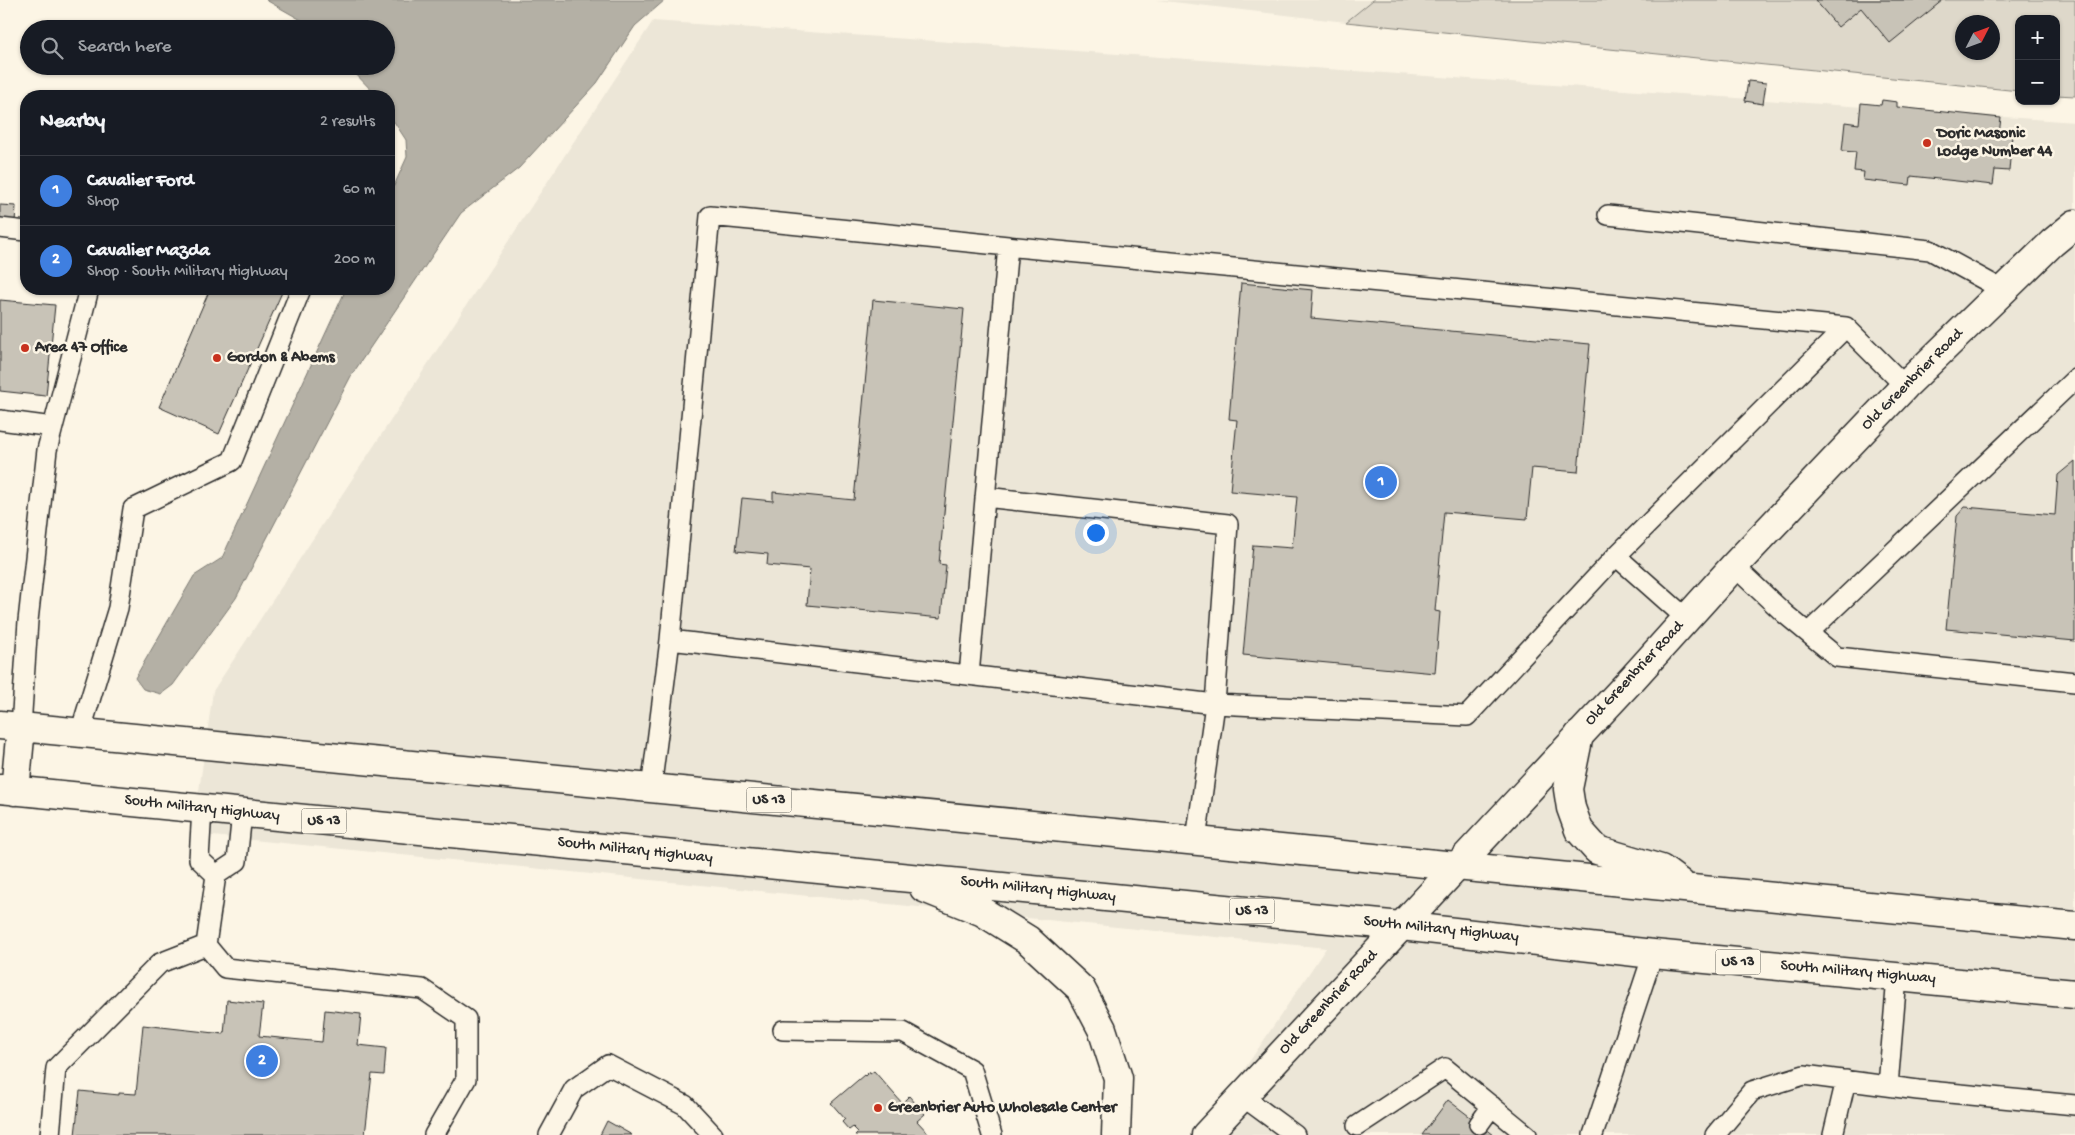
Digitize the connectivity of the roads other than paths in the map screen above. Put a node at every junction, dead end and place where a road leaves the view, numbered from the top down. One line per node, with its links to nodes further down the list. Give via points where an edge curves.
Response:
1 (1608, 215): 6 (lane, via 1930,250)
2 (2075, 224): 6 (main road, Old Greenbrier Road)
3 (0, 228): 4 (lane)
4 (20, 230)
5 (1006, 246): 9 (lane); 14 (lane); 19 (lane, via 710,216)
6 (2003, 290): 11 (main road, Old Greenbrier Road)
7 (87, 295): 13 (lane)
8 (298, 295): 24 (lane, via 232,461 133,508 118,608)
9 (1846, 327): 11 (lane); 15 (lane)
10 (2075, 379): 18 (lane)
11 (1904, 386): 16 (main road, Old Greenbrier Road)
12 (0, 420): 13 (lane)
13 (53, 427): 23 (lane, via 47,450 29,611)
14 (985, 497): 20 (lane); 22 (lane, via 1228,524)
15 (1616, 556): 17 (lane); 22 (lane, via 1467,716)
16 (1734, 566): 17 (main road, Old Greenbrier Road); 18 (lane)
17 (1686, 619): 25 (main road, Old Greenbrier Road)
18 (1808, 633): 21 (lane, via 1837,657)
19 (670, 640): 20 (lane); 26 (lane)
20 (969, 675): 22 (lane)
21 (2075, 682)
22 (1215, 704): 30 (lane)
23 (10, 726): 24 (main road, US 13); 27 (main road)
24 (80, 733): 26 (main road, US 13)
25 (1579, 735): 31 (main road, Old Greenbrier Road); 34 (main road, via 1568,789 1579,830 1597,850 1661,869)
26 (651, 789): 30 (main road, US 13)
27 (8, 790): 28 (main road, South Military Highway / US 13)
28 (202, 808): 29 (main road, South Military Highway / US 13); 32 (lane, via 199,859)
29 (242, 813): 32 (lane, via 237,861); 33 (main road, South Military Highway / US 13)
30 (1196, 840): 31 (main road, US 13)
31 (1458, 866): 34 (main road, US 13); 35 (main road, Old Greenbrier Road)
32 (216, 874): 37 (lane)
33 (895, 877): 35 (main road, South Military Highway / US 13); 55 (main road, via 984,912 1028,940 1081,989 1102,1029 1118,1078)
34 (1688, 888): 36 (main road, US 13)
35 (1401, 926): 38 (main road, South Military Highway / US 13); 44 (main road, Old Greenbrier Road)
36 (2075, 926)
37 (206, 945): 50 (lane, via 160,963 56,1068); 51 (lane, via 225,968 422,989 466,1019 466,1079)
38 (1654, 954): 39 (main road, South Military Highway / US 13); 59 (lane)
39 (1897, 977): 40 (main road, South Military Highway / US 13); 43 (lane)
40 (2075, 994)
41 (783, 1030): 54 (lane, via 903,1032 972,1070)
42 (1846, 1080): 43 (lane); 49 (lane); 60 (lane, via 1804,1074 1752,1091)
43 (1888, 1086): 45 (lane)
44 (1242, 1096): 56 (main road, Old Greenbrier Road); 57 (lane)
45 (2075, 1105)
46 (1492, 1106): 47 (lane); 48 (lane, via 1445,1068); 58 (lane)
47 (1479, 1124)
48 (1358, 1132)
49 (1834, 1134)
50 (50, 1135)
51 (434, 1135)
52 (550, 1135): 53 (lane, via 574,1089 608,1065 685,1105)
53 (714, 1135)
54 (992, 1135)
55 (1116, 1135)
56 (1206, 1135)
57 (1295, 1135)
58 (1527, 1135)
59 (1593, 1135)
60 (1715, 1135)

